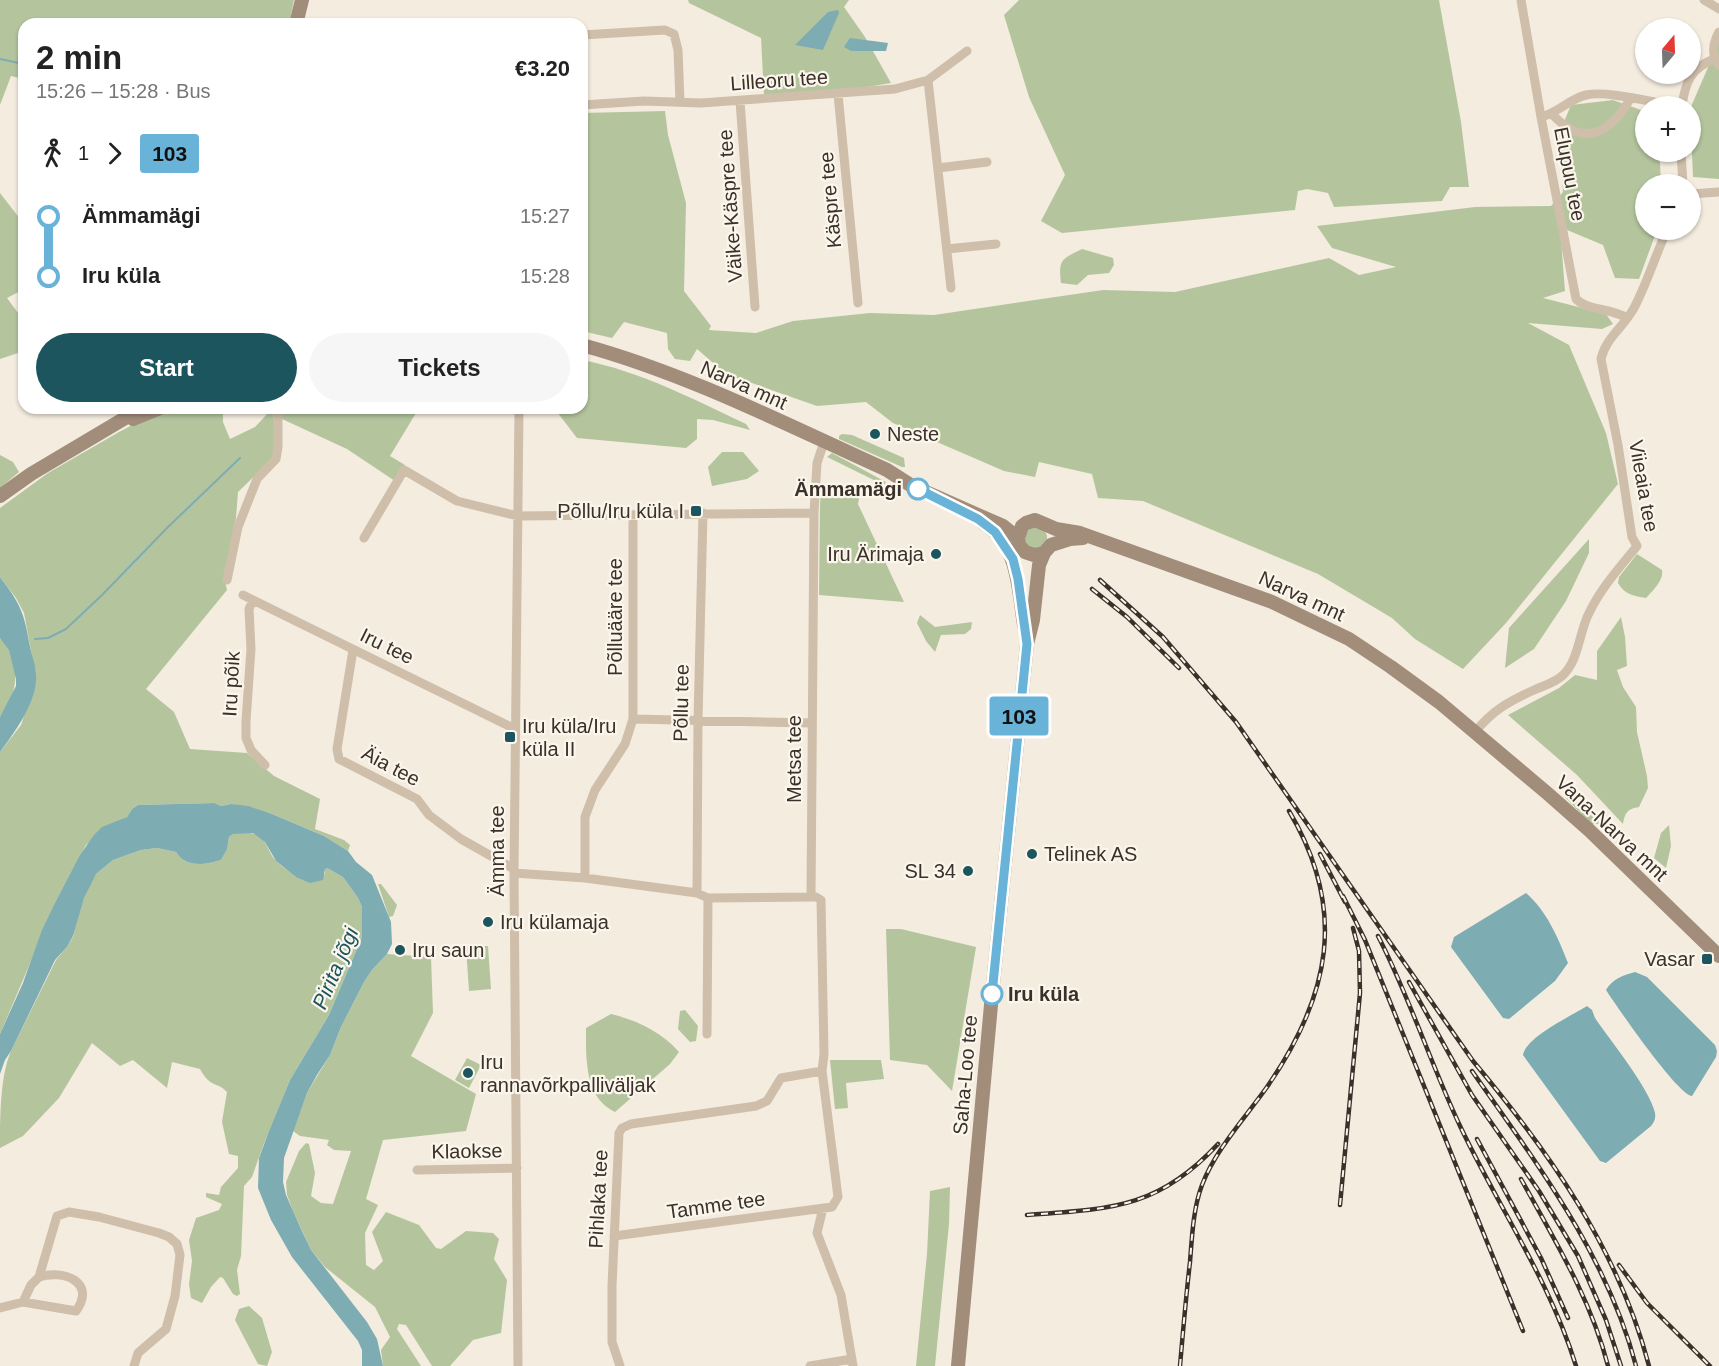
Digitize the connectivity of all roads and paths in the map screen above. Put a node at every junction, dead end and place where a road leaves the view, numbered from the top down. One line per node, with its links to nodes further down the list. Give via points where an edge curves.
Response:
1 (302, 0): 5 (main road)
2 (1521, 0): 19 (street, Elupuu tee)
3 (1704, 0): 4 (street)
4 (1719, 9)
5 (298, 18)
6 (1719, 32): 9 (street, via 1714,49)
7 (588, 35): 16 (street, via 665,30 674,34)
8 (967, 51): 10 (street, Lilleoru tee)
9 (1716, 62): 12 (street, via 1703,63 1691,75)
10 (928, 80): 11 (street, Lilleoru tee, via 895,89); 21 (street)
11 (838, 94): 15 (street, Lilleoru tee); 28 (street, Käspre tee)
12 (1683, 96)
13 (1630, 99): 14 (street); 18 (street, via 1610,94 1587,95); 18 (street, via 1613,124 1590,133 1567,127)
14 (1635, 100)
15 (741, 101): 16 (street, Lilleoru tee); 29 (street, Väike-Käspre tee)
16 (680, 102): 17 (street, Lilleoru tee)
17 (588, 105)
18 (1552, 114): 19 (street)
19 (1541, 117): 30 (street, Elupuu tee, via 1576,298)
20 (987, 162): 21 (street)
21 (938, 168): 26 (street)
22 (1719, 192): 23 (street)
23 (1701, 193)
24 (1663, 240): 30 (street, Viieaia tee, via 1636,306)
25 (996, 244): 26 (street)
26 (947, 249): 27 (street)
27 (951, 288)
28 (858, 303)
29 (755, 307)
30 (1627, 318): 62 (street, Viieaia tee, via 1609,339 1601,359 1632,537 1637,546 1589,612 1574,658 1562,676 1504,704)
31 (588, 346): 37 (main road, Narva mnt, via 681,377)
32 (132, 414): 36 (main road)
33 (145, 414): 36 (main road)
34 (278, 414): 52 (street, via 276,459 257,479 238,527)
35 (519, 414): 43 (street, Ämma tee)
36 (85, 442): 39 (main road)
37 (824, 442): 38 (main road, Narva mnt); 42 (street, Metsa tee, via 817,463)
38 (887, 470): 40 (main road, Narva mnt); 45 (main road, Narva mnt)
39 (0, 496)
40 (942, 500): 48 (main road, Narva mnt, via 1003,525); 55 (main road, via 990,527 1006,546 1016,568)
41 (703, 513): 42 (street); 44 (street); 59 (street, Põllu tee)
42 (814, 513): 60 (street, Metsa tee)
43 (518, 516): 44 (street); 47 (street, via 457,501 404,470); 61 (street, Ämma tee)
44 (633, 516): 58 (street, Põlluääre tee)
45 (1026, 523): 46 (main road, Narva mnt, via 1040,521); 48 (main road)
46 (1048, 526): 49 (main road, Narva mnt); 50 (main road, via 1052,536)
47 (364, 538)
48 (1018, 538): 51 (main road, Narva mnt)
49 (1091, 538): 50 (main road, Narva mnt, via 1070,539); 62 (main road, Narva mnt, via 1223,583 1308,618 1391,667)
50 (1047, 549): 51 (main road, Narva mnt, via 1034,555); 56 (main road, Saha-Loo tee, via 1039,565)
51 (1025, 552): 55 (main road, Saha-Loo tee, via 1029,570)
52 (227, 580)
53 (243, 595): 54 (street, Iru tee)
54 (253, 600): 57 (street, Iru tee); 63 (street, Iru põik, via 249,609 246,738)
55 (1024, 625): 56 (main road, Saha-Loo tee)
56 (1027, 644): 84 (main road, Saha-Loo tee)
57 (354, 650): 61 (street, Iru tee); 64 (street, Äia tee, via 337,749 339,759 417,799 429,815 461,839)
58 (633, 718): 59 (street); 65 (street, Põlluääre tee, via 625,744 595,790 585,817)
59 (698, 720): 60 (street); 66 (street, Põllu tee)
60 (812, 723): 67 (street, Metsa tee)
61 (515, 729): 64 (street, Ämma tee)
62 (1475, 732): 69 (main road, Vana-Narva mnt, via 1588,830)
63 (265, 765)
64 (514, 871): 65 (street, Äia tee); 72 (street, Ämma tee)
65 (585, 878): 66 (street, Äia tee)
66 (697, 893): 68 (street, Äia tee)
67 (811, 897): 68 (street, Äia tee); 71 (street, Metsa tee, via 821,900)
68 (708, 898): 70 (street)
69 (1719, 956)
70 (707, 1035)
71 (822, 1071): 74 (street, Metsa tee, via 838,1197 832,1207); 75 (street, Pihlaka tee, via 781,1078 767,1101 756,1106 622,1128)
72 (517, 1168): 73 (street, Klaokse); 81 (street, Ämma tee)
73 (417, 1170)
74 (823, 1208): 75 (street, Tamme tee); 79 (street, Metsa tee, via 817,1233 841,1295)
75 (614, 1236): 82 (street, Pihlaka tee, via 612,1342)
76 (39, 1277): 77 (street); 77 (street, via 56,1274 75,1280 84,1293 81,1304 76,1311); 80 (street, via 57,1216 69,1212 159,1233 177,1244 180,1255 175,1296 166,1329 138,1353)
77 (23, 1302): 78 (street)
78 (0, 1308)
79 (853, 1363): 83 (street)
80 (134, 1366)
81 (518, 1366)
82 (620, 1366)
83 (810, 1366)
84 (958, 1366)

